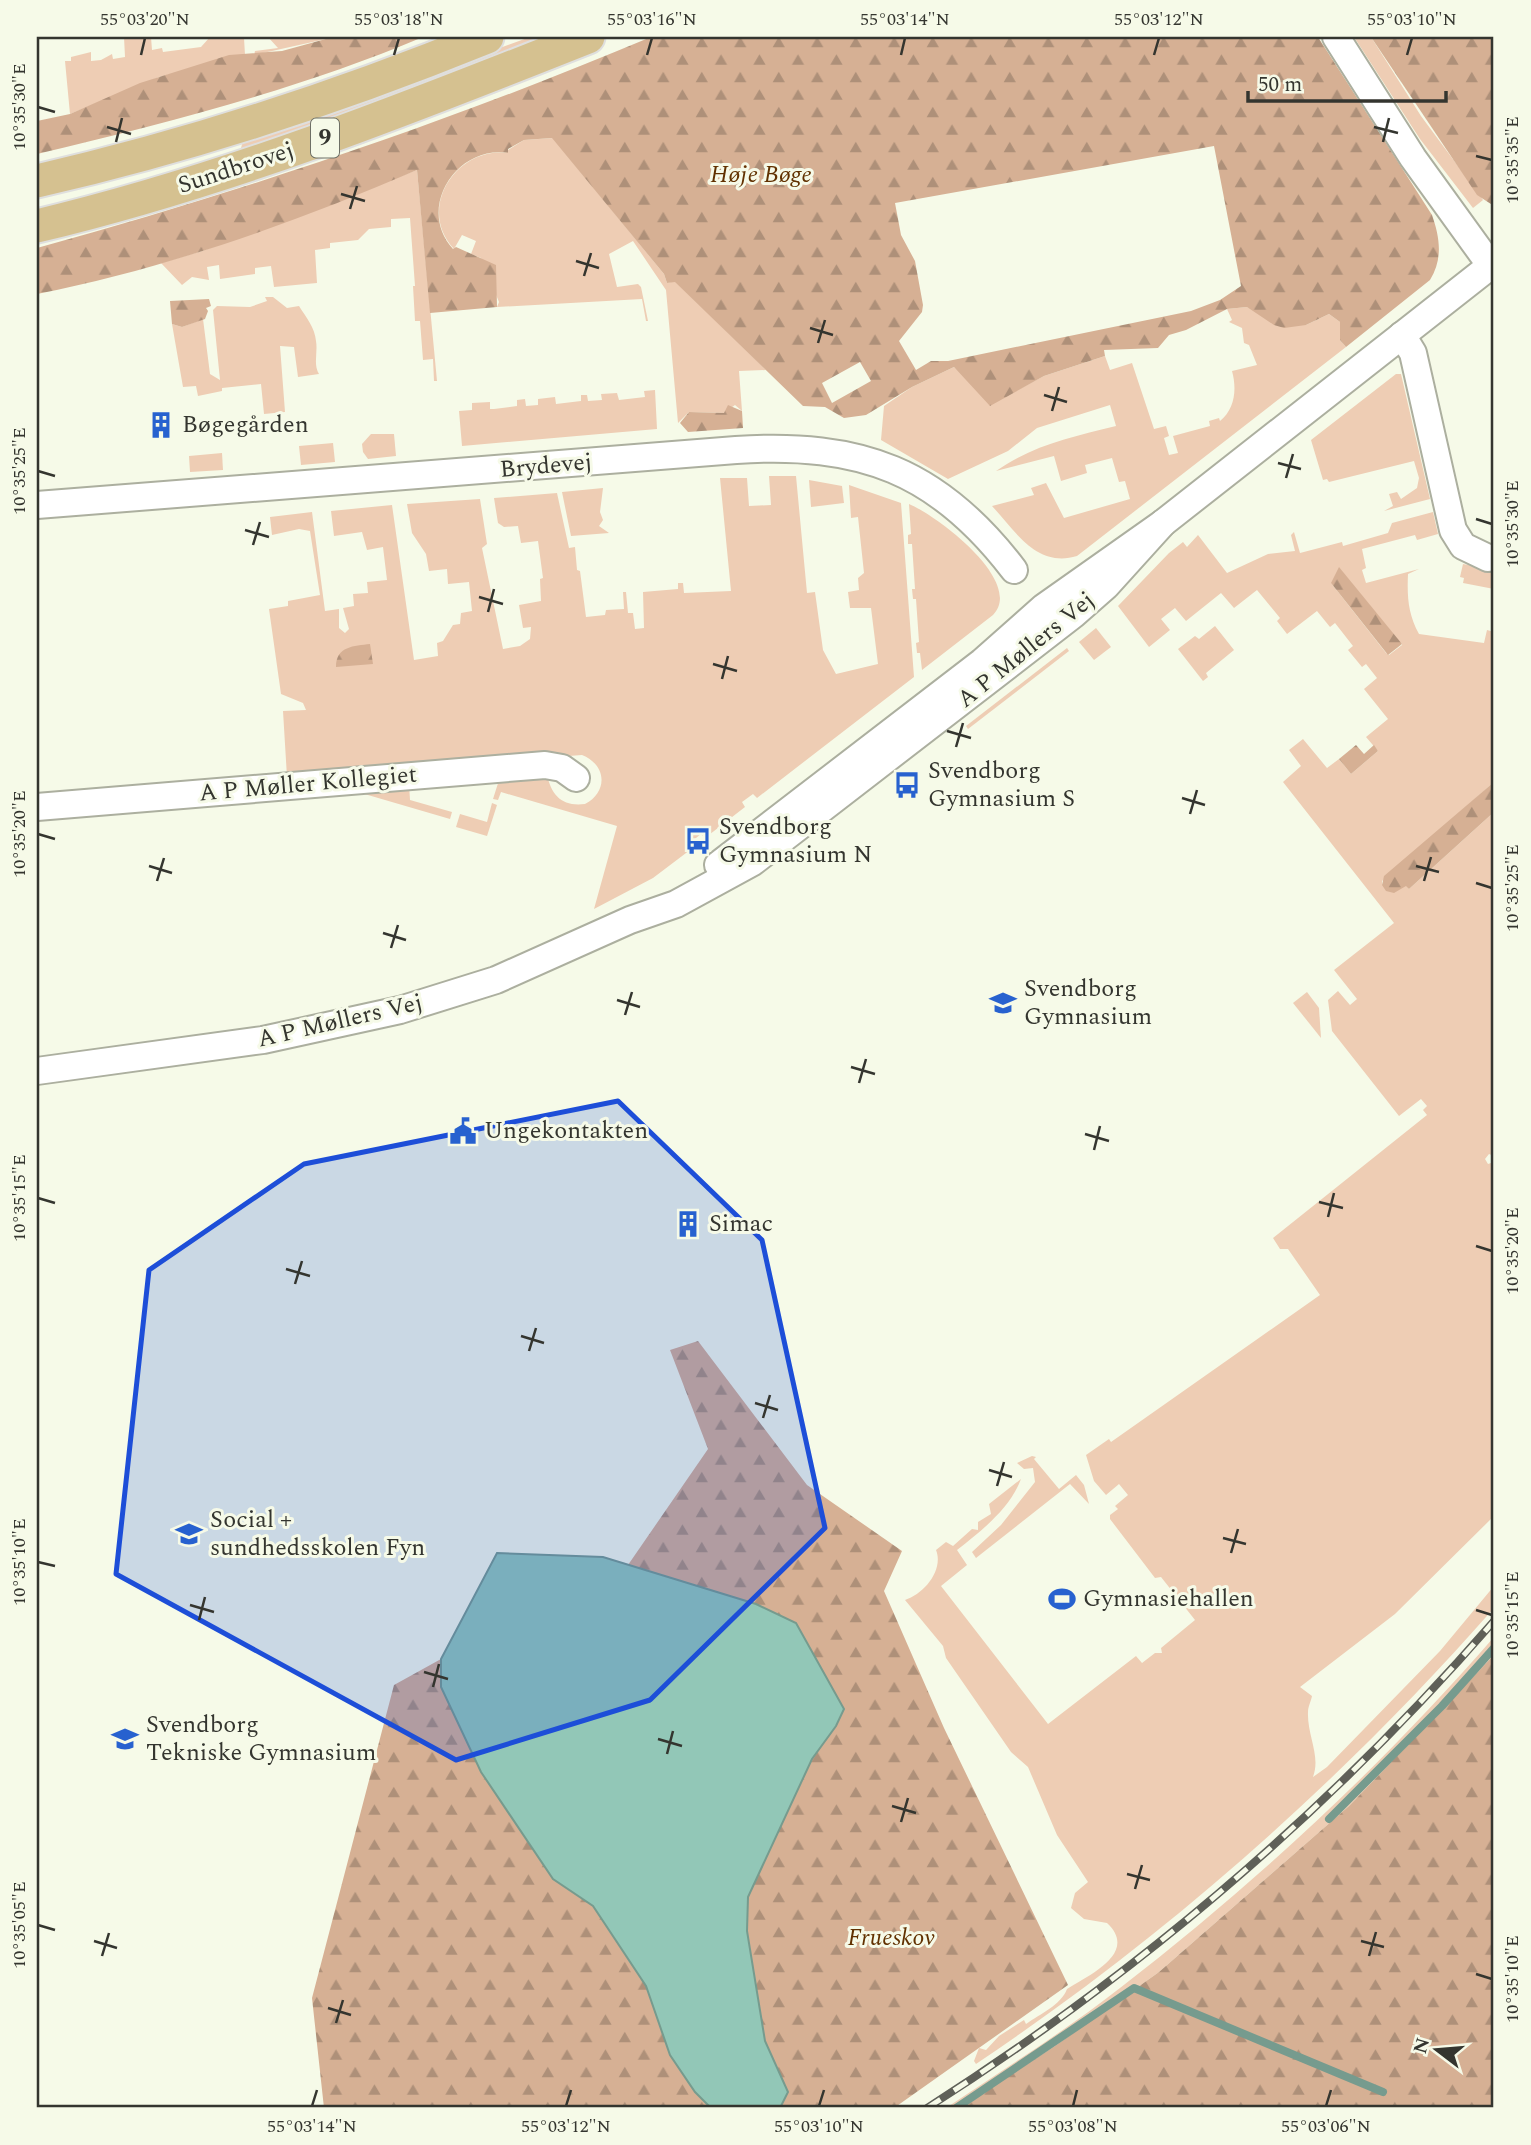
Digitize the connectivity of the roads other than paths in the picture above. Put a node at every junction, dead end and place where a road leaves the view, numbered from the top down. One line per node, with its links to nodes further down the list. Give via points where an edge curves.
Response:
1 (487, 37): 4 (main road, Sundbrovej / 9, via 238,125)
2 (588, 37): 5 (main road, Sundbrovej / 9, via 308,145)
3 (1336, 37): 6 (street, via 1413,158)
4 (37, 181)
5 (37, 226)
6 (1493, 265): 7 (street, A P Møllers Vej)
7 (1402, 335): 9 (street, via 1413,353 1453,530 1462,546); 13 (street, A P Møllers Vej, via 1163,523 1073,615 765,853 702,892 496,980 400,1010 263,1040)
8 (37, 505): 10 (street, Brydevej, via 808,448 873,462 931,489 972,520)
9 (1489, 558)
10 (1014, 570)
11 (576, 778): 12 (street, A P Møller Kollegiet, via 558,766 545,765)
12 (37, 807)
13 (37, 1072)

